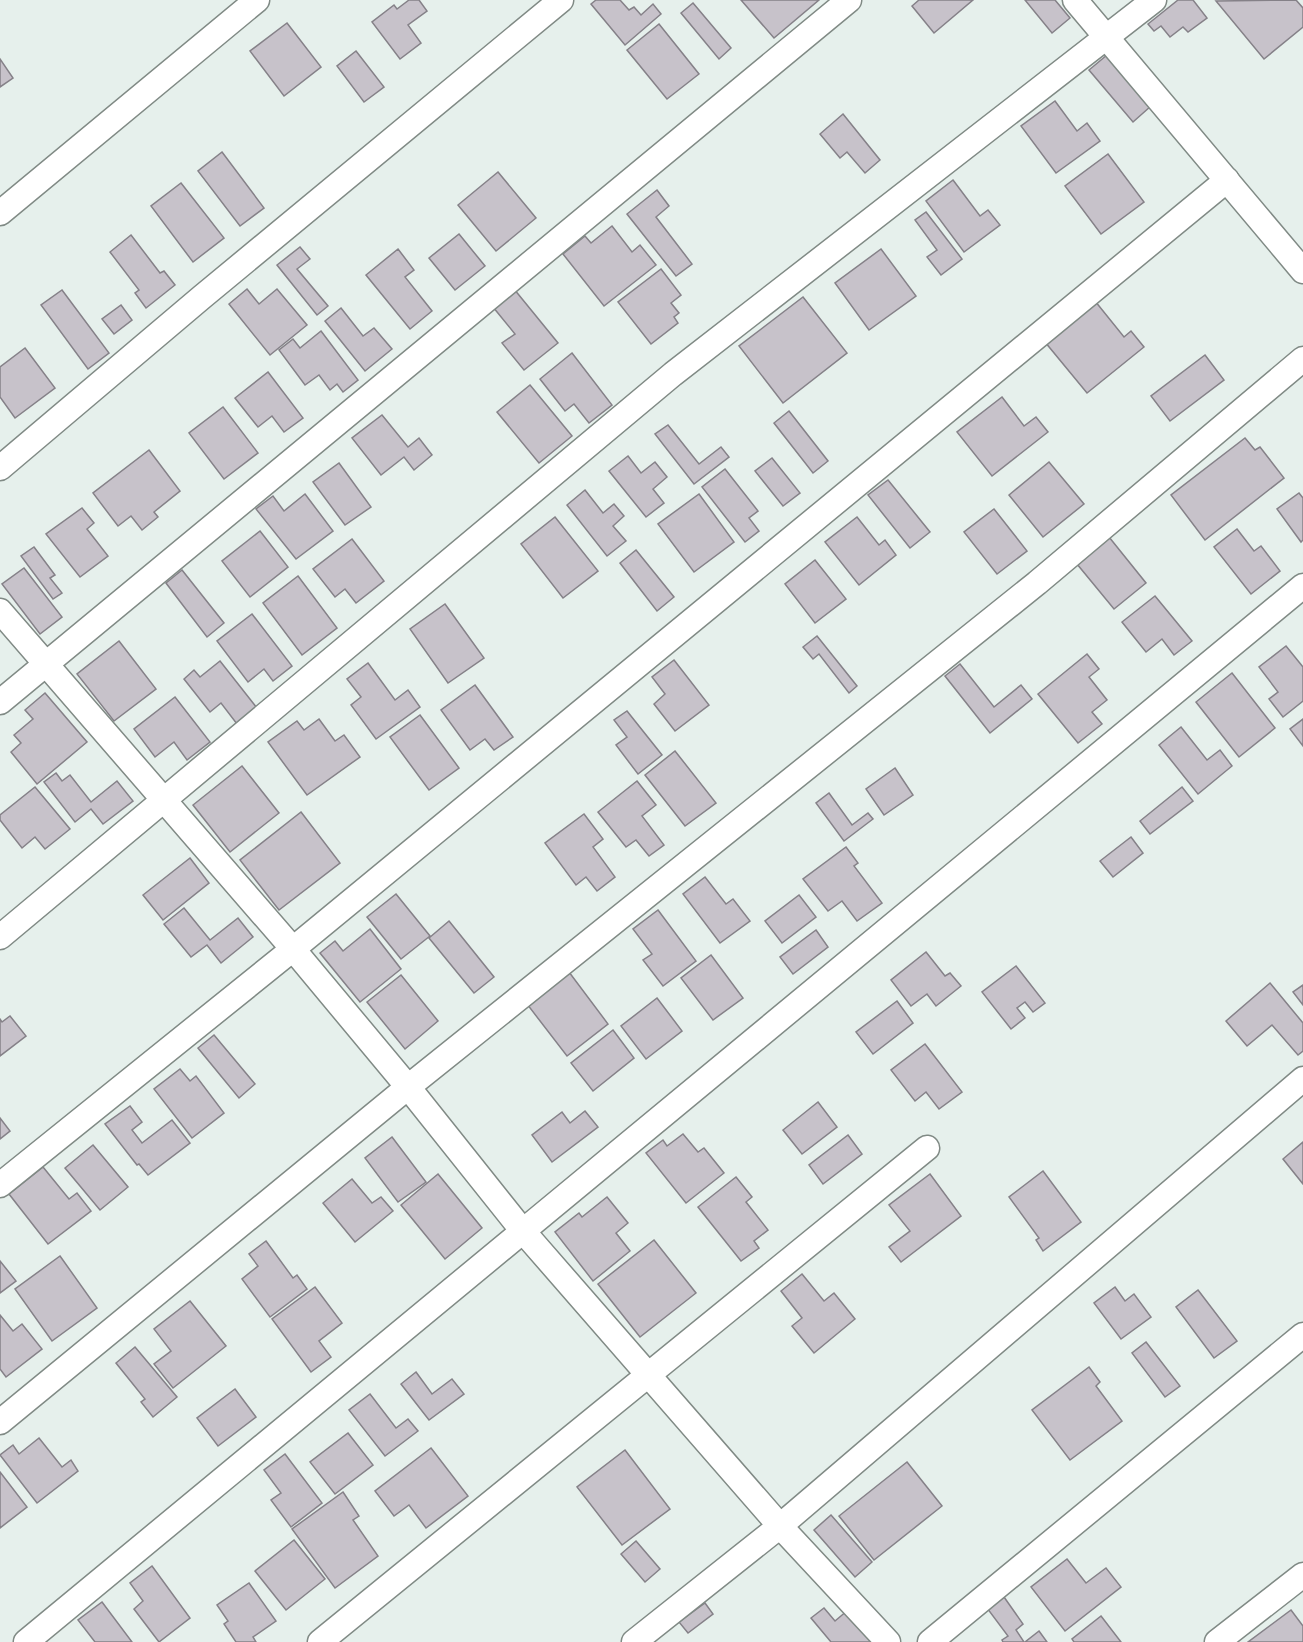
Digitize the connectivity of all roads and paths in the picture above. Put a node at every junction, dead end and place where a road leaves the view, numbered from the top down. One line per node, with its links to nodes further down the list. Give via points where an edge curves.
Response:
1 (257, 0): 8 (street)
2 (561, 0): 11 (street)
3 (849, 0): 14 (street)
4 (1075, 0): 6 (street)
5 (1155, 0): 6 (street)
6 (1107, 37): 7 (street); 16 (street, via 673,374)
7 (1227, 180): 9 (street); 18 (street)
8 (0, 213)
9 (1303, 271)
10 (1303, 359): 20 (street, via 1037,583)
11 (0, 468)
12 (1303, 586): 23 (street)
13 (0, 612): 14 (street)
14 (46, 666): 15 (street); 16 (street)
15 (0, 702)
16 (165, 801): 17 (street); 18 (street)
17 (0, 937)
18 (293, 949): 20 (street); 22 (street)
19 (1303, 1079): 27 (street)
20 (408, 1087): 23 (street); 26 (street)
21 (927, 1148): 25 (street)
22 (0, 1185)
23 (522, 1230): 25 (street); 29 (street)
24 (1303, 1335): 33 (street)
25 (648, 1376): 27 (street); 30 (street)
26 (0, 1422)
27 (780, 1526): 31 (street); 32 (street)
28 (1303, 1575): 34 (street)
29 (26, 1642)
30 (320, 1642)
31 (634, 1642)
32 (888, 1642)
33 (930, 1642)
34 (1217, 1642)

